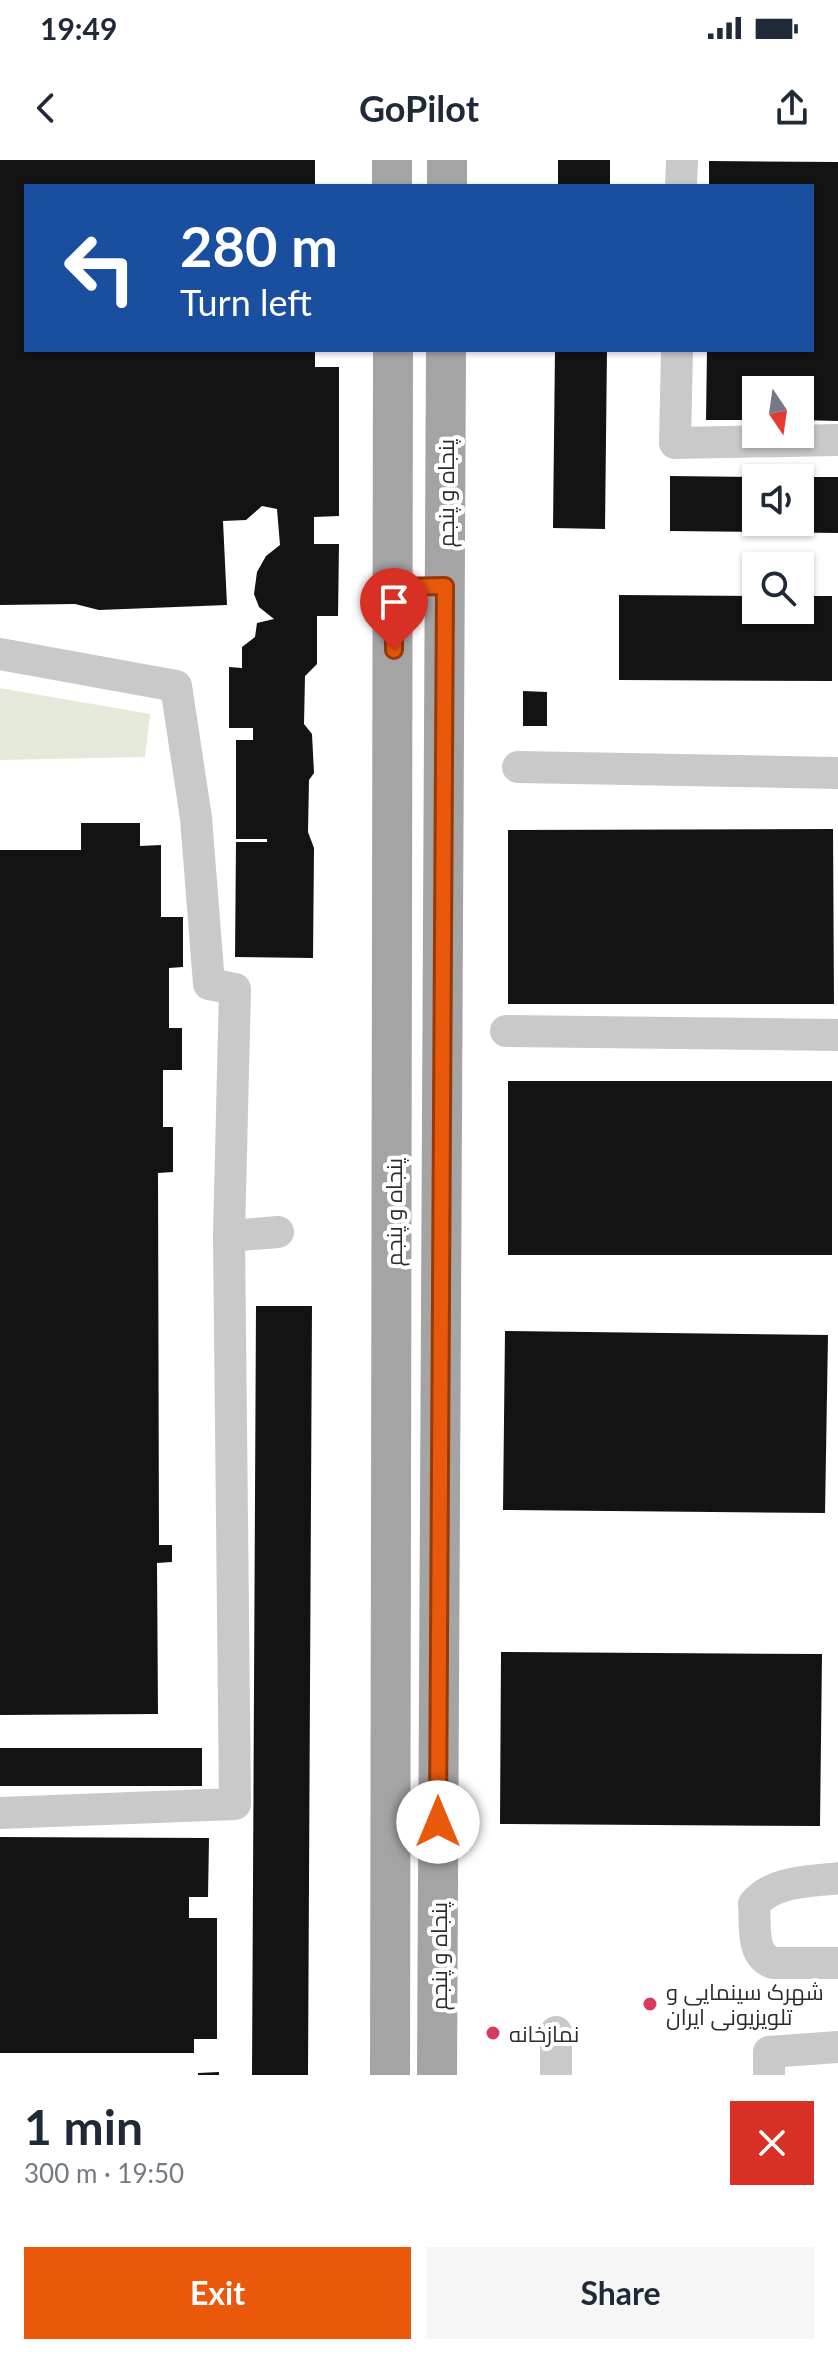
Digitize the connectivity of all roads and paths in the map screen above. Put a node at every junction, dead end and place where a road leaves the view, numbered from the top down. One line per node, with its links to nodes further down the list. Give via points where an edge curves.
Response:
1 (392, 160): 4 (main road)
2 (447, 160): 5 (main road)
3 (682, 160): 6 (lane)
4 (392, 184)
5 (447, 184)
6 (681, 184)
7 (393, 352): 12 (main road, پنجاه و پنجم)
8 (446, 352): 11 (main road, پنجاه و پنجم)
9 (677, 352): 10 (lane, via 675,443)
10 (838, 440)
11 (445, 586): 12 (main road); 26 (main road, پنجاه و پنجم)
12 (394, 587): 25 (main road, پنجاه و پنجم)
13 (0, 654): 19 (lane, via 176,686 196,818 209,984 235,989)
14 (518, 767): 15 (lane)
15 (838, 773)
16 (506, 1031): 17 (lane)
17 (838, 1035)
18 (278, 1232): 19 (lane)
19 (229, 1236): 20 (lane, via 235,1804)
20 (0, 1813)
21 (838, 1878): 22 (lane, via 774,1887 754,1904 757,1951 763,1960)
22 (838, 1963)
23 (556, 2032): 27 (lane)
24 (838, 2047): 28 (lane, via 769,2052)
25 (390, 2075)
26 (437, 2075)
27 (556, 2075)
28 (769, 2075)

